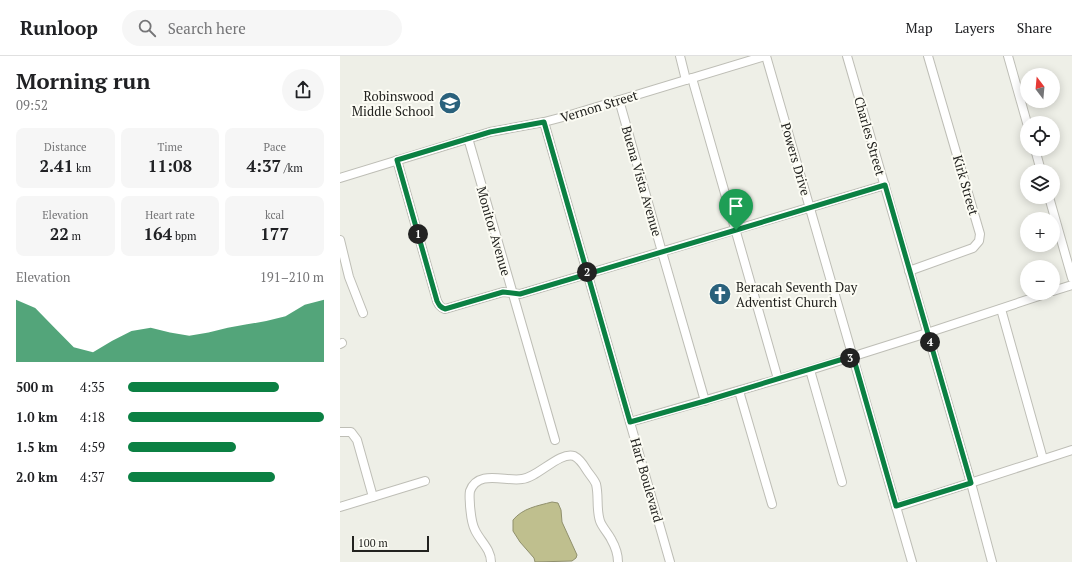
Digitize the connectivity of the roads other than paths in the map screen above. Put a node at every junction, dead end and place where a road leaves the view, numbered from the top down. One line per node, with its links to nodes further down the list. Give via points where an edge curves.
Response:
1 (680, 56): 6 (street)
2 (766, 56): 6 (street, Vernon Street); 15 (street, Powers Drive)
3 (849, 56): 13 (street, Charles Street)
4 (928, 56): 19 (street, Kirk Street, via 980,234 979,241 973,248)
5 (1008, 56): 8 (street)
6 (689, 79): 7 (street, Vernon Street); 16 (street)
7 (619, 100): 9 (street, Vernon Street); 18 (street, Buena Vista Avenue)
8 (1025, 116)
9 (544, 122): 10 (street, Vernon Street); 20 (street, Hart Boulevard)
10 (468, 138): 11 (street, Vernon Street); 24 (street, Monitor Avenue)
11 (397, 160): 12 (street, Vernon Street); 24 (street, via 438,305 445,309 503,292)
12 (340, 178)
13 (885, 185): 15 (street); 19 (street, Charles Street)
14 (1051, 204): 21 (street)
15 (810, 207): 16 (street); 29 (street, Powers Drive)
16 (736, 230): 18 (street); 31 (street)
17 (340, 240): 27 (street, via 349,277)
18 (662, 252): 20 (street); 33 (street, Buena Vista Avenue)
19 (909, 271): 28 (street, Charles Street)
20 (588, 273): 24 (street, via 520,294); 34 (street, Hart Boulevard)
21 (1072, 278)
22 (1072, 285): 23 (street)
23 (1060, 289)
24 (512, 293): 36 (street, Monitor Avenue)
25 (1027, 300): 26 (street)
26 (1001, 309): 28 (street); 38 (street)
27 (363, 313)
28 (927, 333): 29 (street); 41 (street, Charles Street)
29 (853, 356): 30 (street); 44 (street, Powers Drive)
30 (810, 370): 31 (street); 40 (street)
31 (778, 379): 32 (street)
32 (739, 391): 33 (street); 43 (street)
33 (705, 401): 34 (street)
34 (630, 422): 48 (street, Hart Boulevard)
35 (340, 432): 42 (street, via 351,432 357,440)
36 (555, 440)
37 (1072, 450): 38 (street)
38 (1043, 459): 41 (street)
39 (425, 481): 42 (street)
40 (842, 482)
41 (971, 483): 44 (street); 50 (street, Charles Street)
42 (373, 497): 45 (street)
43 (772, 504)
44 (896, 506): 49 (street, Powers Drive)
45 (340, 507)
46 (491, 562): 47 (street, via 489,551 472,522 470,492 473,484 488,478 523,480 569,455 581,461 595,483 598,515 612,540)
47 (618, 562)
48 (670, 562)
49 (912, 562)
50 (992, 562)

